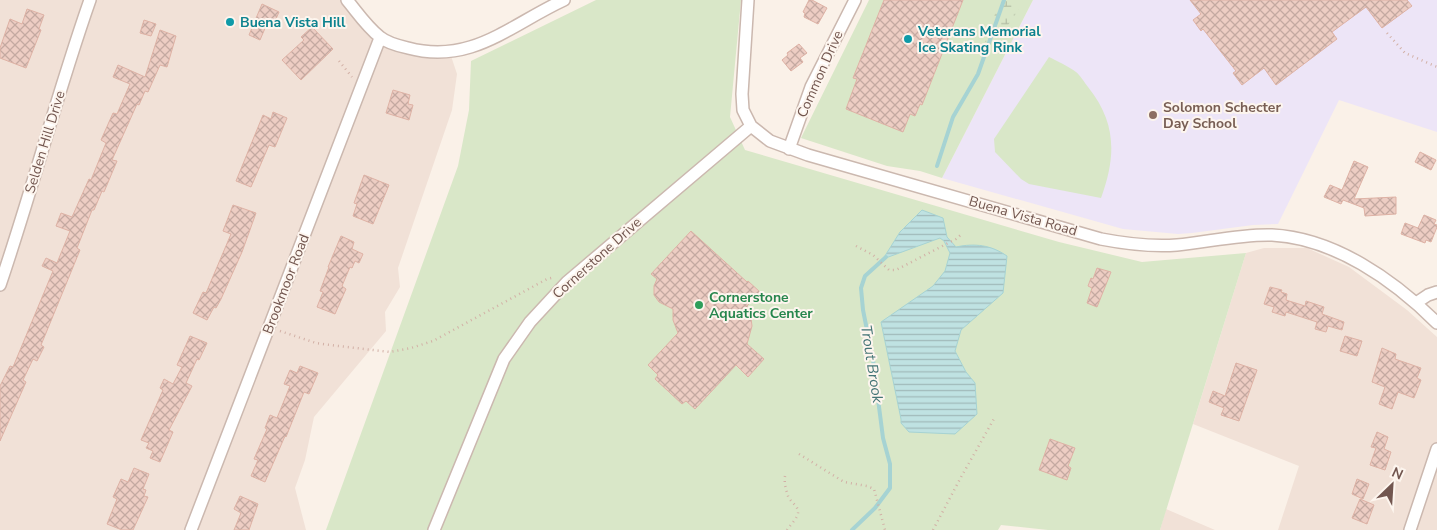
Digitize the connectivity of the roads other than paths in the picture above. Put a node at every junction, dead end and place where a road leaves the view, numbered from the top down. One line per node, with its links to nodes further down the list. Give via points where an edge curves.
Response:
1 (90, 0): 9 (street, Selden Hill Drive)
2 (347, 0): 6 (street)
3 (564, 0): 6 (street, via 481,44 461,51 434,53 415,50)
4 (748, 0): 7 (street, via 742,94 743,110)
5 (855, 0): 8 (street, Common Drive, via 811,87)
6 (380, 38): 14 (street, Brookmoor Road)
7 (751, 126): 8 (street, Buena Vista Road, via 770,141); 15 (street, Cornerstone Drive, via 567,282 530,322 504,359)
8 (789, 149): 11 (street, Buena Vista Road, via 1130,244 1178,244 1271,235 1310,242 1354,260)
9 (0, 285)
10 (1437, 292): 11 (street)
11 (1416, 303): 12 (street, Buena Vista Road)
12 (1437, 323)
13 (1437, 449): 16 (street)
14 (191, 530)
15 (434, 530)
16 (1410, 530)

